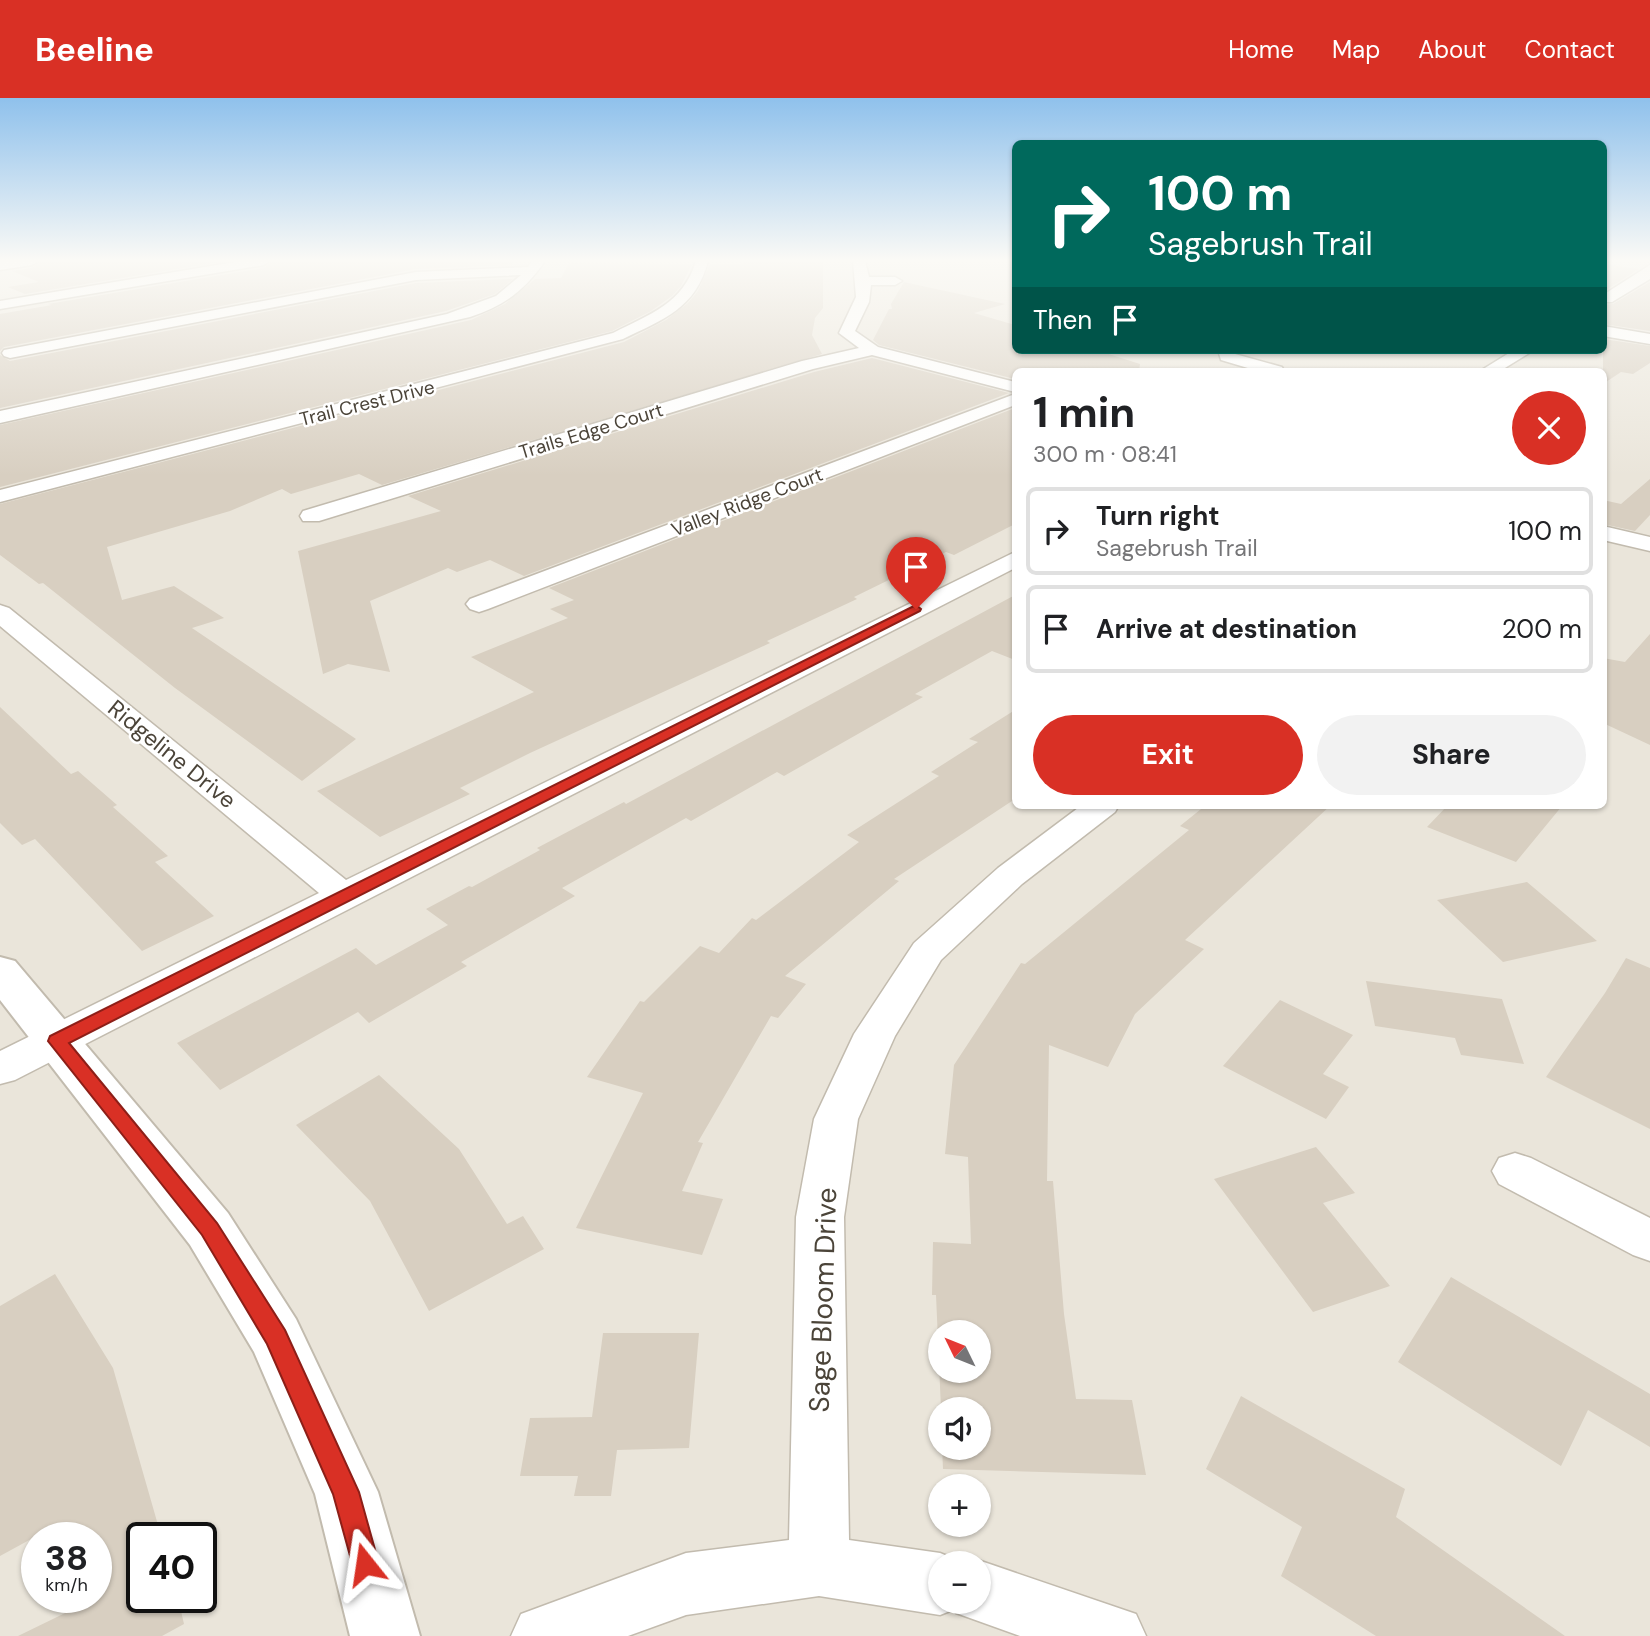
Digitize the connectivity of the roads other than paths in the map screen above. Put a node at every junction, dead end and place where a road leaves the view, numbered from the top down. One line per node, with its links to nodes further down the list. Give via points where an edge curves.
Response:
1 (117, 333): 8 (street)
2 (382, 333): 15 (street)
3 (624, 333): 16 (street, Trail Crest Drive)
4 (847, 333): 7 (street)
5 (1613, 333): 6 (street)
6 (1650, 339)
7 (872, 350): 13 (street); 17 (street, Trails Edge Court, via 808,365)
8 (10, 353)
9 (1227, 354): 11 (street)
10 (1519, 354): 12 (street)
11 (1266, 368)
12 (1493, 368)
13 (1012, 386)
14 (1012, 400): 21 (street, Valley Ridge Court)
15 (0, 416)
16 (0, 496)
17 (311, 516)
18 (1607, 534): 19 (street)
19 (1650, 544)
20 (1012, 561): 24 (street)
21 (479, 604)
22 (0, 613): 24 (street, Ridgeline Drive)
23 (1098, 809): 30 (street, Sage Bloom Drive, via 1010,876 927,952 875,1034 836,1119 820,1217)
24 (344, 896): 26 (street)
25 (0, 971): 26 (street)
26 (57, 1041): 27 (street); 33 (street, via 209,1229 276,1337 346,1492)
27 (0, 1069)
28 (1515, 1171): 29 (street)
29 (1650, 1241)
30 (819, 1566): 31 (street); 34 (street, via 686,1584)
31 (928, 1582)
32 (991, 1595): 35 (street)
33 (385, 1636)
34 (543, 1636)
35 (1114, 1636)

